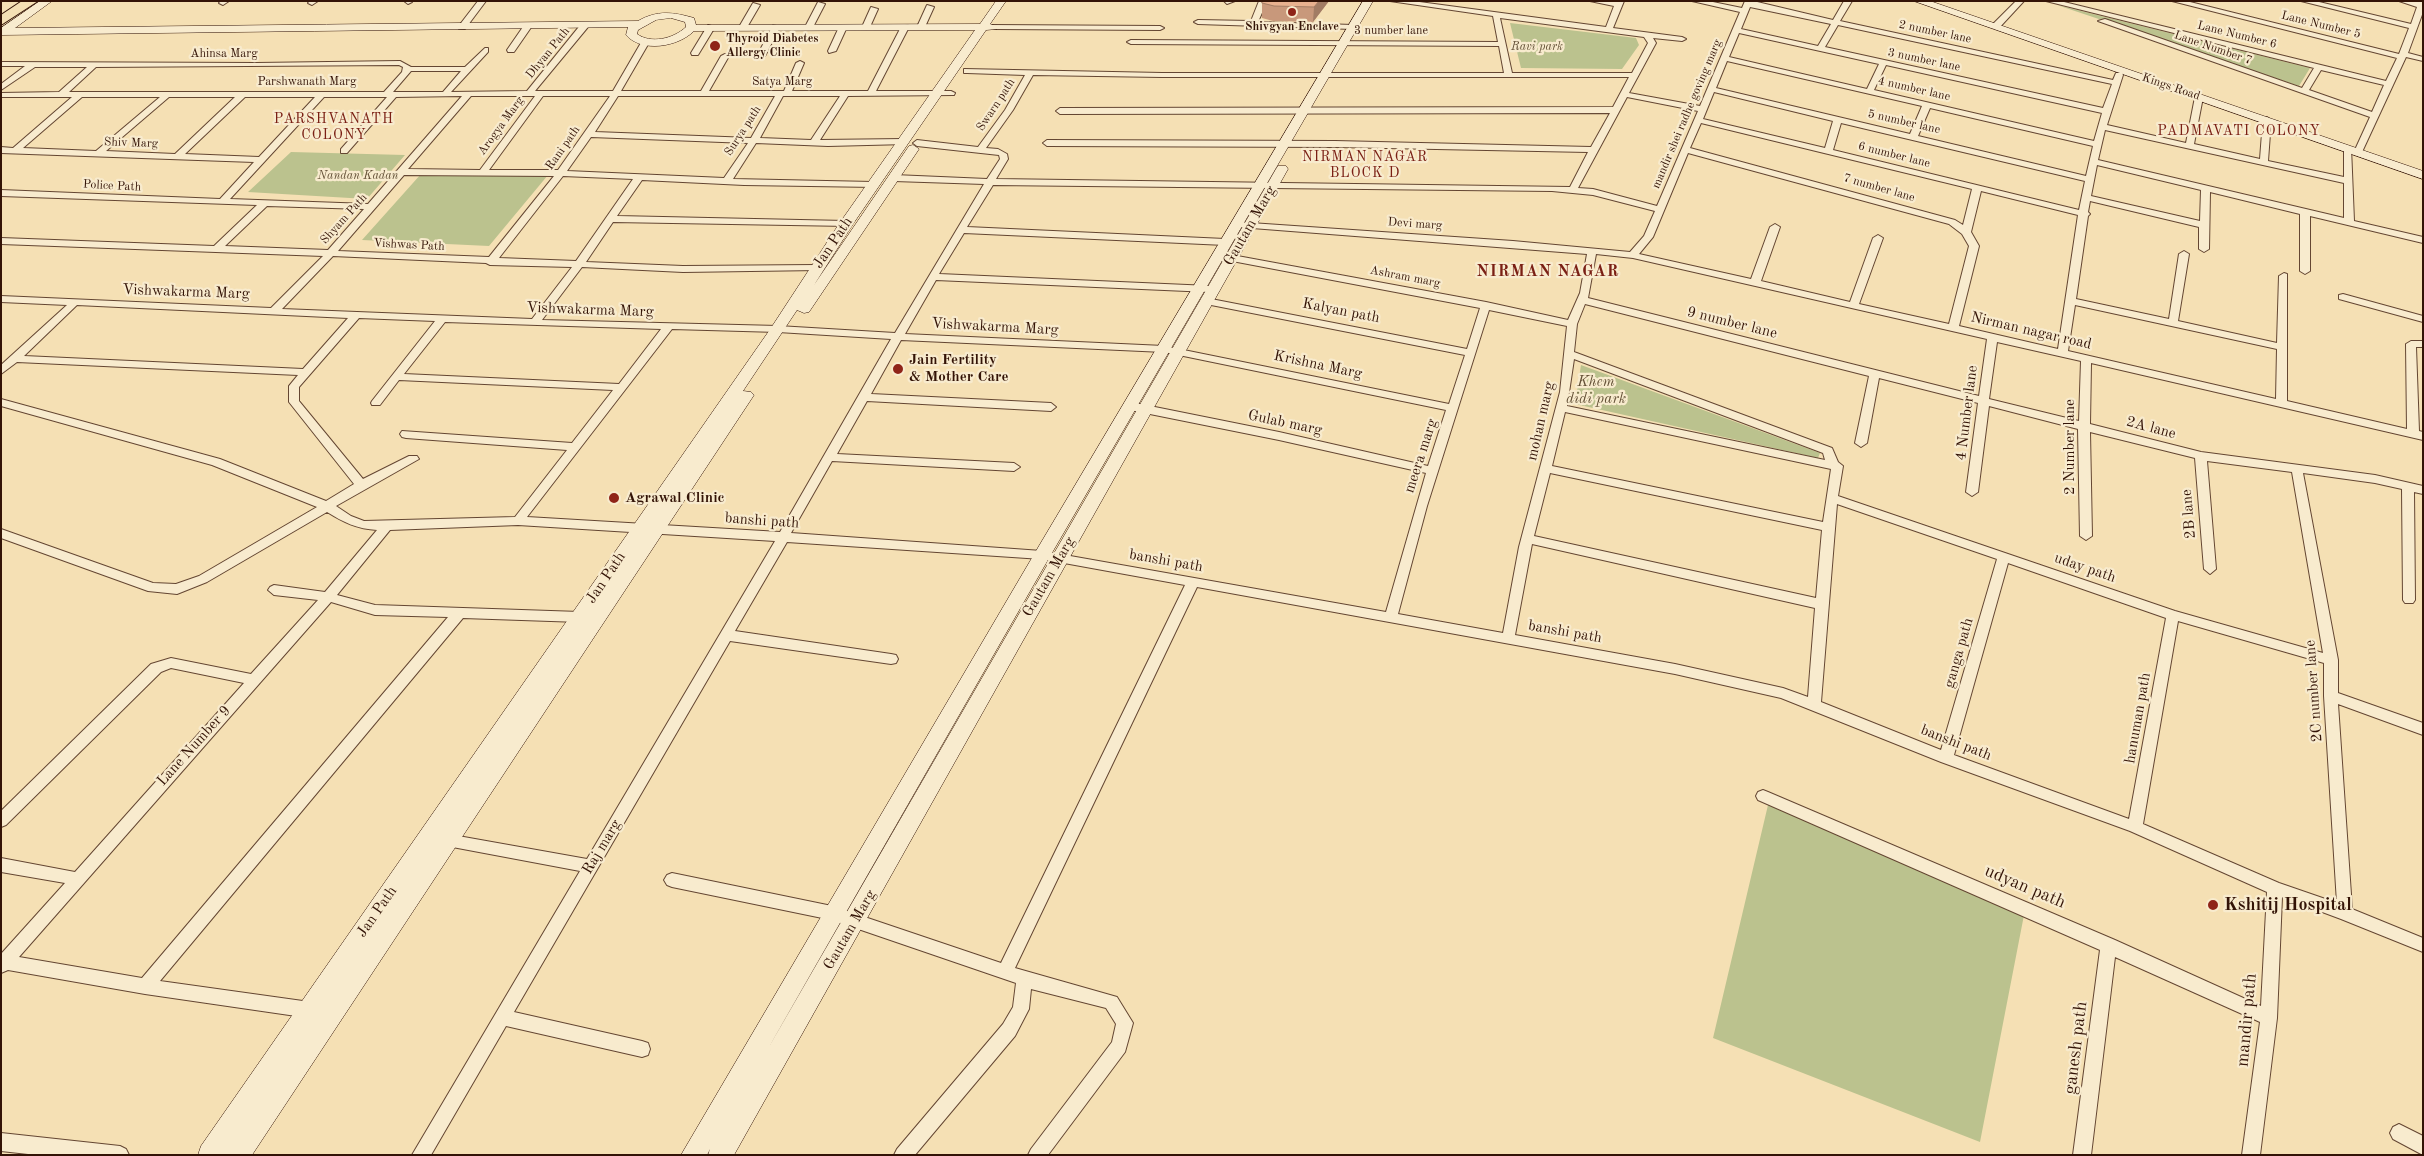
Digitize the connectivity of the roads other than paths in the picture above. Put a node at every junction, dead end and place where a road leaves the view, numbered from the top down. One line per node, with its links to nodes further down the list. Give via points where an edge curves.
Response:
1 (16, 1): 29 (highway)
2 (32, 1): 50 (highway)
3 (47, 1): 50 (street)
4 (482, 1): 39 (street)
5 (670, 1): 31 (street)
6 (1001, 1): 48 (street, Jan Path)
7 (1012, 1): 48 (street, Jan Path)
8 (1263, 1): 34 (street)
9 (1368, 1): 56 (street)
10 (1379, 1): 56 (street)
11 (1394, 1): 30 (street)
12 (1594, 1): 22 (street)
13 (1696, 1): 26 (street, 2 number lane)
14 (1919, 1): 38 (street, Kings Road)
15 (2020, 1): 38 (street)
16 (2042, 1): 88 (street, Lane Number 7)
17 (2050, 1): 76 (street, Lane Number 6)
18 (2176, 1): 67 (street, Lane Number 5)
19 (2305, 1): 49 (street)
20 (2403, 1): 23 (street)
21 (1847, 2): 33 (street)
22 (1619, 3): 53 (street)
23 (2422, 3): 49 (street)
24 (821, 4): 43 (street)
25 (756, 5): 41 (street)
26 (1748, 5): 33 (street, 2 number lane); 54 (street, mandir shei radhe goving marg)
27 (930, 7): 47 (street)
28 (874, 9): 45 (street)
29 (1, 11)
30 (1496, 15): 53 (street); 60 (street)
31 (663, 16): 35 (street); 51 (street, via 686,18 692,24)
32 (1198, 22): 34 (street)
33 (1837, 22): 61 (street); 85 (street, 2 number lane)
34 (1254, 23): 56 (street)
35 (636, 24): 36 (street); 58 (street, via 631,35)
36 (585, 25): 37 (street); 105 (street, Dhyan Path)
37 (528, 26): 39 (street); 63 (street)
38 (1996, 26): 79 (street, Kings Road)
39 (462, 27): 50 (street)
40 (711, 27): 41 (street); 51 (street); 65 (street)
41 (743, 27): 42 (street)
42 (776, 27): 43 (street); 66 (street)
43 (809, 27): 44 (street)
44 (843, 27): 45 (street); 64 (street)
45 (866, 27): 46 (street)
46 (905, 27): 47 (street); 95 (street)
47 (921, 27): 48 (street)
48 (989, 27): 52 (street); 80 (street, Jan Path); 90 (street, Jan Path)
49 (2413, 27): 67 (street)
50 (2, 28)
51 (691, 28): 58 (street, via 670,40)
52 (1160, 28)
53 (1610, 29): 55 (street)
54 (1736, 30): 61 (street, 3 number lane); 69 (street, mandir shei radhe goving marg)
55 (1647, 35): 57 (street); 83 (street, via 1652,43)
56 (1351, 37): 59 (street, 3 number lane); 60 (street, 3 number lane); 82 (street)
57 (1682, 39)
58 (646, 41): 107 (street, Rani path)
59 (1131, 42)
60 (1501, 44): 84 (street)
61 (1820, 49): 72 (street, 3 number lane)
62 (485, 50): 78 (street)
63 (511, 50)
64 (832, 51)
65 (695, 53)
66 (762, 54)
67 (2403, 55): 70 (street, Lane Number 5); 86 (street)
68 (725, 56): 92 (street)
69 (1724, 58): 87 (street, mandir shei radhe goving marg); 89 (street, 4 number lane)
70 (2423, 59)
71 (800, 63): 93 (street, Surya path)
72 (1883, 63): 89 (street); 114 (street, 3 number lane)
73 (1, 64): 74 (street, Ahinsa Marg)
74 (33, 64): 75 (street, Ahinsa Marg); 91 (street)
75 (93, 65): 77 (street, Ahinsa Marg, via 400,63); 97 (street)
76 (2319, 67): 86 (street, Lane Number 6); 88 (street)
77 (408, 69): 78 (street, Ahinsa Marg); 102 (street)
78 (467, 70): 103 (street)
79 (2122, 70): 85 (street); 108 (street, Kings Road)
80 (967, 71): 81 (street); 90 (street, Jan Path)
81 (1030, 73): 82 (street); 129 (street, Swarn path)
82 (1331, 75): 84 (street); 111 (street)
83 (1634, 75): 84 (street); 96 (street)
84 (1509, 76)
85 (2116, 83): 114 (street)
86 (2390, 84): 115 (street)
87 (1711, 90): 110 (street, mandir shei radhe goving marg); 117 (street, 5 number lane)
88 (2304, 91): 115 (street, Lane Number 7)
89 (1869, 92): 109 (street, 4 number lane)
90 (944, 93): 95 (street, Satya Marg); 124 (street, Jan Path)
91 (3, 94): 97 (street, Parshwanath Marg)
92 (703, 94): 93 (street, Satya Marg); 107 (street, Satya Marg)
93 (784, 94): 94 (street, Satya Marg); 122 (street, Surya path)
94 (845, 94): 95 (street, Satya Marg); 123 (street)
95 (870, 94)
96 (1624, 94): 110 (street); 112 (street)
97 (61, 95): 98 (street, Parshwanath Marg)
98 (80, 95): 99 (street, Parshwanath Marg); 132 (street)
99 (167, 95): 100 (street, Parshwanath Marg); 137 (street)
100 (242, 95): 101 (street, Parshwanath Marg); 138 (street)
101 (321, 95): 102 (street, Parshwanath Marg); 139 (street)
102 (389, 95): 103 (street, Parshwanath Marg); 135 (street)
103 (444, 95): 104 (street, Parshwanath Marg)
104 (468, 95): 105 (street, Parshwanath Marg); 142 (street, Shyam Path)
105 (528, 95): 106 (street, Parshwanath Marg)
106 (540, 95): 107 (street, Parshwanath Marg); 143 (street, Arogya Marg)
107 (614, 95): 120 (street, Rani path)
108 (2199, 97): 118 (street, Kings Road); 128 (street)
109 (1927, 105): 121 (street); 127 (street, 4 number lane)
110 (1702, 109): 116 (street, mandir shei radhe goving marg)
111 (1310, 110): 112 (street); 113 (street); 126 (street)
112 (1616, 110): 133 (street)
113 (1060, 111)
114 (2106, 111): 119 (street)
115 (2376, 116): 134 (street)
116 (1697, 120): 130 (street, mandir shei radhe goving marg); 136 (street, 6 number lane)
117 (1838, 120): 121 (street, 5 number lane); 136 (street)
118 (2267, 120): 134 (street, Kings Road); 141 (street)
119 (2103, 127): 127 (street); 128 (street)
120 (588, 134): 122 (street); 144 (street, Rani path)
121 (1913, 138): 148 (street, 5 number lane)
122 (752, 140): 123 (street); 149 (street, Surya path)
123 (814, 142): 124 (street)
124 (911, 142): 129 (street); 147 (street, Jan Path); 153 (street, Jan Path)
125 (1047, 143): 126 (street)
126 (1290, 145): 133 (street); 152 (street)
127 (2098, 145): 140 (street)
128 (2189, 146): 141 (street)
129 (981, 149): 151 (street, Raj marg, via 1003,154 1004,159)
130 (1684, 149): 162 (street, mandir shei radhe goving marg); 172 (street, 7 number lane, via 1952,222)
131 (1, 150): 132 (street, Shiv Marg)
132 (16, 150): 137 (street, Shiv Marg)
133 (1595, 150): 154 (street)
134 (2353, 150): 145 (street, Kings Road); 150 (street)
135 (344, 151)
136 (1828, 152): 155 (street, 6 number lane)
137 (98, 154): 138 (street, Shiv Marg)
138 (177, 157): 139 (street, Shiv Marg)
139 (261, 160): 159 (street)
140 (2095, 162): 148 (street); 156 (street)
141 (2264, 162): 150 (street)
142 (403, 172): 143 (street); 161 (street, Shyam Path)
143 (483, 172): 144 (street)
144 (561, 173): 146 (street); 183 (street, Rani path)
145 (2423, 175)
146 (639, 178): 149 (street); 165 (street)
147 (894, 178): 151 (street); 207 (street, Jan Path)
148 (2091, 180): 158 (street)
149 (727, 181): 153 (street)
150 (2349, 181): 166 (street)
151 (990, 182): 152 (street); 171 (street, Raj marg)
152 (1267, 184): 154 (street); 169 (street)
153 (873, 185): 167 (street, Jan Path)
154 (1573, 189): 162 (street)
155 (1977, 189): 164 (street, 6 number lane); 172 (street)
156 (2206, 189): 163 (street); 168 (street)
157 (1, 193): 159 (street, Police Path)
158 (2088, 198): 164 (street); 168 (street)
159 (222, 202): 160 (street, Police Path)
160 (265, 204): 161 (street, Police Path); 176 (street)
161 (372, 207): 180 (street, Shyam Path)
162 (1660, 209): 182 (street, mandir shei radhe goving marg, via 1648,237)
163 (2304, 211): 166 (street); 186 (street)
164 (2085, 214): 194 (street)
165 (609, 219): 167 (street); 184 (street)
166 (2349, 222): 174 (street)
167 (846, 224): 185 (street, Jan Path)
168 (2204, 224): 177 (street)
169 (1243, 225): 178 (street); 179 (street, Devi marg)
170 (1774, 227): 189 (street)
171 (962, 230): 178 (street, Ashram marg); 188 (street, Raj marg)
172 (1966, 232): 206 (street, via 1974,246)
173 (1878, 238): 197 (street)
174 (2423, 240)
175 (1, 242): 176 (street, Vishwas Path)
176 (216, 249): 180 (street, Vishwas Path)
177 (2204, 249)
178 (1228, 250): 190 (street); 196 (street, Ashram marg)
179 (1592, 250): 182 (street); 193 (street, mohan marg)
180 (331, 253): 183 (street, Vishwas Path); 198 (street, Shyam Path)
181 (2184, 254): 203 (street)
182 (1633, 255): 189 (street, Nirman nagar road)
183 (490, 262): 184 (street, Vishwas Path)
184 (578, 266): 185 (street, Vishwas Path); 202 (street)
185 (816, 268): 207 (street, Jan Path)
186 (2305, 271)
187 (2284, 276): 211 (street)
188 (932, 277): 190 (street, Kalyan path); 208 (street, Raj marg)
189 (1755, 283): 197 (street, Nirman nagar road)
190 (1206, 293): 212 (street); 213 (street, Kalyan path)
191 (2343, 297): 201 (street)
192 (1, 299): 195 (street, Vishwakarma Marg)
193 (1582, 300): 204 (street, mohan marg); 220 (street, 9 number lane)
194 (2071, 301): 203 (street); 215 (street)
195 (74, 303): 198 (street, Vishwakarma Marg); 216 (street)
196 (1486, 305): 204 (street, Ashram marg); 213 (street, meera marg)
197 (1854, 305): 206 (street, Nirman nagar road)
198 (274, 311): 199 (street, Vishwakarma Marg)
199 (356, 315): 200 (street, Vishwakarma Marg); 219 (street)
200 (442, 319): 202 (street, Vishwakarma Marg); 221 (street)
201 (2423, 319)
202 (534, 323): 205 (street, Vishwakarma Marg)
203 (2173, 323): 211 (street)
204 (1572, 324): 214 (street, mohan marg)
205 (668, 327): 207 (street, Vishwakarma Marg); 222 (street)
206 (1953, 328): 209 (street, Nirman nagar road)
207 (783, 330): 208 (street, Vishwakarma Marg); 254 (street, Jan Path)
208 (898, 337): 212 (street, Vishwakarma Marg); 223 (street, Raj marg)
209 (1992, 337): 215 (street, Nirman nagar road); 224 (street, 4 Number lane)
210 (2423, 344): 234 (street, via 2410,344)
211 (2282, 347): 227 (street)
212 (1171, 350): 229 (street); 230 (street, Krishna Marg)
213 (1470, 353): 230 (street, meera marg)
214 (1569, 354): 231 (street, mohan marg); 240 (street, via 1828,451)
215 (2063, 354): 217 (street, Nirman nagar road)
216 (15, 359): 218 (street); 219 (street)
217 (2086, 359): 227 (street, Nirman nagar road); 232 (street, 2 Number lane)
218 (1, 371)
219 (306, 372): 245 (street, via 294,386 294,402)
220 (1875, 374): 224 (street, 2A lane); 235 (street)
221 (397, 376): 222 (street); 226 (street)
222 (619, 388): 236 (street)
223 (864, 397): 228 (street); 238 (street, Raj marg)
224 (1983, 401): 232 (street, 2A lane); 248 (street, 4 Number lane)
225 (1, 402): 250 (street, banshi path, via 216,462)
226 (376, 403)
227 (2281, 404): 234 (street, Nirman nagar road)
228 (1052, 407)
229 (1138, 408): 244 (street, Gulab marg); 259 (street)
230 (1452, 408): 244 (street, meera marg)
231 (1561, 408): 240 (street); 242 (street, mohan marg)
232 (2084, 426): 237 (street, 2A lane); 256 (street, 2 Number lane)
233 (406, 434): 236 (street)
234 (2418, 435)
235 (1861, 443)
236 (574, 447): 251 (street)
237 (2201, 456): 243 (street, 2A lane); 261 (street, 2B lane)
238 (829, 457): 241 (street); 257 (street, Raj marg)
239 (412, 459): 245 (street)
240 (1833, 465): 249 (street, via 1837,466)
241 (1014, 467)
242 (1545, 468): 253 (street); 258 (street, mohan marg)
243 (2297, 470): 246 (street, 2A lane, via 2375,479); 274 (street, 2C number lane)
244 (1432, 471): 270 (street, meera marg)
245 (360, 485): 250 (street)
246 (2408, 487): 247 (street, 2A lane); 265 (street)
247 (2423, 490)
248 (1972, 492)
249 (1832, 498): 253 (street); 260 (street, uday path)
250 (327, 506): 252 (street, banshi path, via 363,525); 255 (street, via 203,578 177,589 152,588)
251 (518, 521): 252 (street, banshi path); 254 (street, banshi path)
252 (387, 526): 264 (street, Lane Number 9)
253 (1828, 527): 266 (street)
254 (649, 528): 257 (street, banshi path); 269 (street, Jan Path); 283 (street, Jan Path)
255 (1, 533)
256 (2086, 536)
257 (781, 539): 259 (street, banshi path); 271 (street, Raj marg)
258 (1527, 539): 266 (street); 272 (street, mohan marg)
259 (1050, 557): 262 (street, banshi path); 289 (street); 291 (street, Gautam Marg)
260 (2003, 558): 268 (street, uday path); 279 (street, ganga path)
261 (2210, 569)
262 (1193, 582): 270 (street, banshi path); 295 (street)
263 (274, 590): 264 (street)
264 (328, 597): 267 (street, via 374,610); 275 (street, Lane Number 9)
265 (2409, 600)
266 (1820, 604): 277 (street)
267 (460, 612): 269 (street); 297 (street)
268 (2173, 615): 274 (street, uday path); 282 (street, hanuman path)
269 (580, 617): 298 (street, Jan Path)
270 (1391, 618): 272 (street, banshi path)
271 (726, 635): 273 (street); 285 (street, Raj marg)
272 (1508, 639): 277 (street, banshi path, via 1675,669 1783,693)
273 (891, 659)
274 (2331, 660): 276 (street, 2C number lane)
275 (253, 680): 281 (street, via 171,663 156,668); 286 (street, Lane Number 9)
276 (2331, 696): 278 (street); 290 (street, 2C number lane)
277 (1814, 706): 279 (street, banshi path)
278 (2423, 729)
279 (1946, 758): 282 (street, banshi path)
280 (1763, 796): 292 (street, udyan path)
281 (1, 821)
282 (2135, 827): 288 (street, banshi path)
283 (448, 840): 285 (street); 308 (street, Jan Path)
284 (1, 865): 286 (street)
285 (591, 866): 299 (street, Raj marg)
286 (77, 879): 294 (street, Lane Number 9)
287 (672, 880): 289 (street)
288 (2276, 888): 290 (street, banshi path); 300 (street, mandir path)
289 (832, 913): 291 (street); 310 (street)
290 (2345, 913): 293 (street, banshi path)
291 (855, 922): 295 (street); 311 (street, Gautam Marg)
292 (2108, 945): 300 (street, udyan path); 314 (street, ganesh path)
293 (2423, 945)
294 (3, 964): 297 (street)
295 (1005, 973): 296 (street)
296 (1024, 979): 312 (street, via 1021,1009 1009,1030); 313 (street, via 1110,1002 1125,1023 1119,1046)
297 (145, 986): 298 (street)
298 (310, 1010): 307 (street, Jan Path)
299 (502, 1017): 301 (street); 309 (street, Raj marg)
300 (2269, 1018): 315 (street, mandir path)
301 (642, 1049)
302 (2399, 1133): 304 (street)
303 (1, 1142): 305 (street)
304 (2423, 1146)
305 (16, 1149): 306 (street)
306 (120, 1155)
307 (210, 1155)
308 (237, 1155)
309 (421, 1155)
310 (693, 1155)
311 (720, 1155)
312 (903, 1155)
313 (1037, 1155)
314 (2082, 1155)
315 (2251, 1155)

